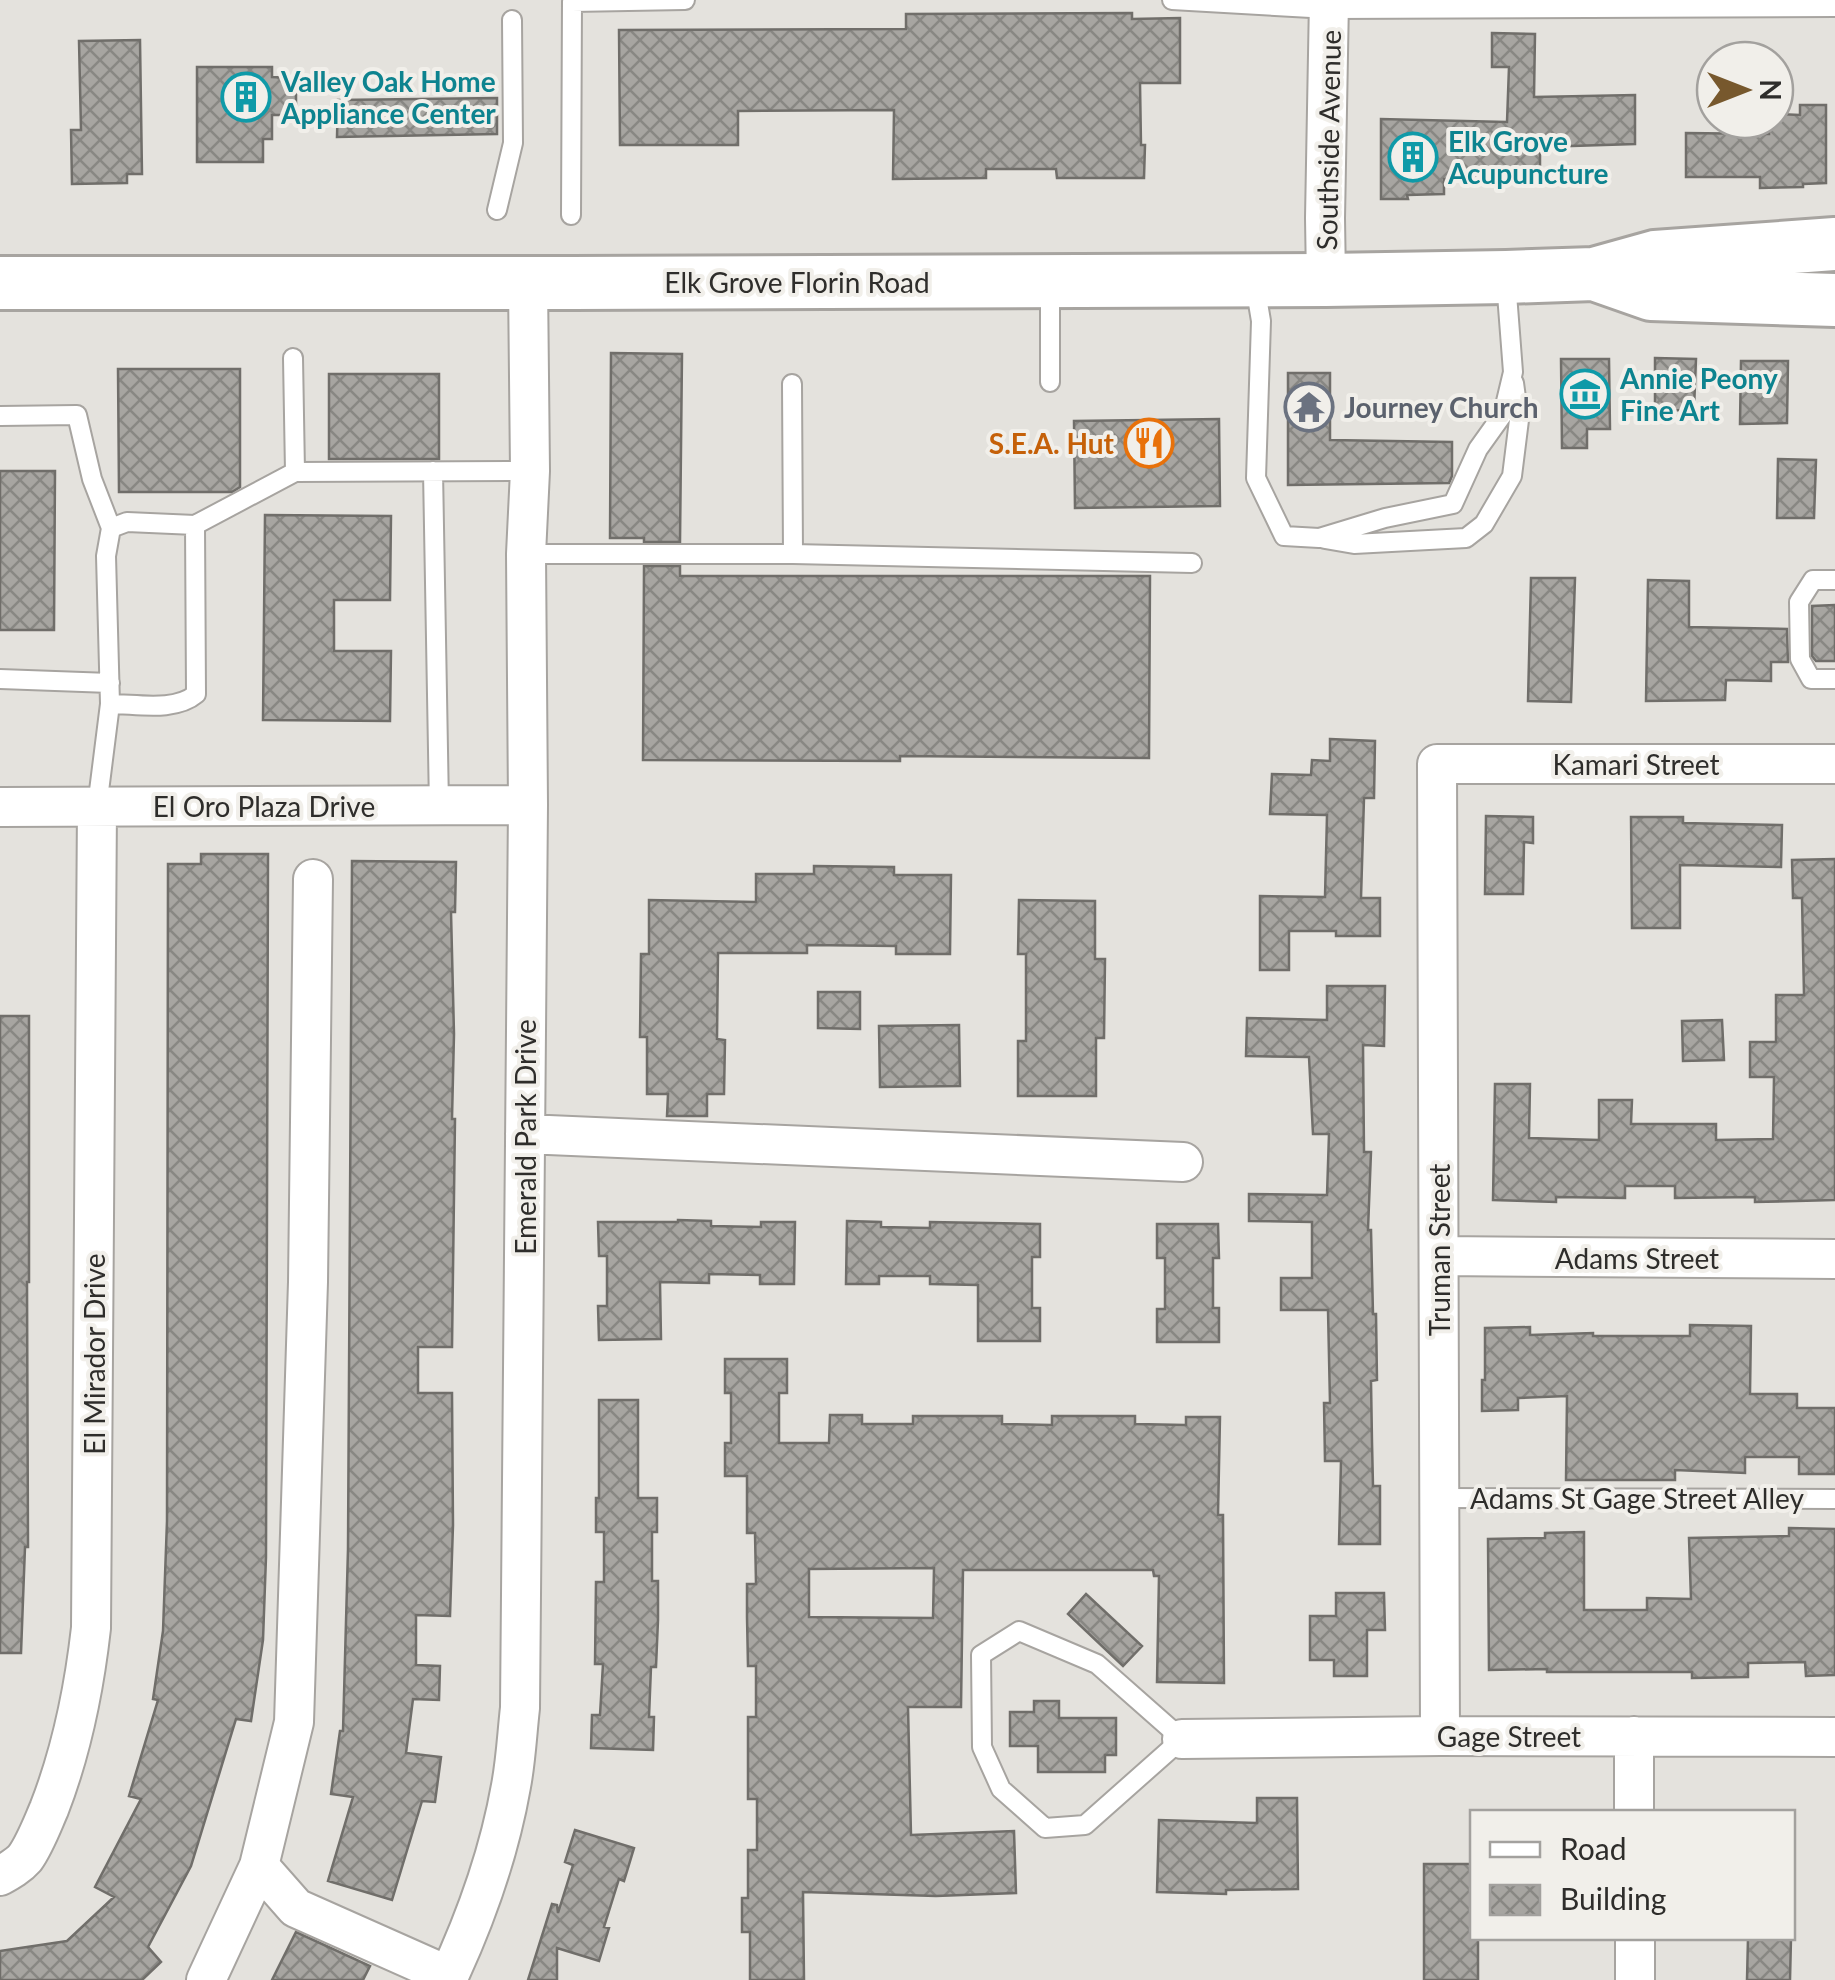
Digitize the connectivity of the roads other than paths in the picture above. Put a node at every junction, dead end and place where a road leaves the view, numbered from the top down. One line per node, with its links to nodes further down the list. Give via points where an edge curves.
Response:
1 (685, 0): 7 (lane, via 572,2)
2 (1172, 0): 3 (lane)
3 (1330, 4): 4 (lane); 13 (street, Southside Avenue)
4 (1835, 7)
5 (512, 20): 6 (lane, via 514,143)
6 (497, 210)
7 (572, 215)
8 (1835, 244): 9 (main road, Elk Grove Florin Road, via 1655,257)
9 (1594, 274): 10 (main road, Elk Grove Florin Road); 16 (main road, Elk Grove Florin Road, via 1651,294)
10 (1506, 277): 13 (main road, Elk Grove Florin Road); 18 (lane)
11 (1050, 280): 12 (main road, Elk Grove Florin Road); 15 (main road, Elk Grove Florin Road); 19 (lane)
12 (1254, 280): 13 (main road, Elk Grove Florin Road); 27 (lane, via 1261,322 1256,478 1284,536)
13 (1326, 280)
14 (0, 283): 15 (main road, Elk Grove Florin Road)
15 (528, 283): 23 (street, Emerald Park Drive)
16 (1835, 300)
17 (293, 358): 24 (lane)
18 (1513, 372): 27 (lane, via 1503,414 1453,504); 27 (lane, via 1519,420 1512,476 1484,524 1466,538 1354,544)
19 (1050, 382)
20 (792, 384): 29 (lane)
21 (0, 416): 26 (lane, via 77,415)
22 (433, 471): 23 (lane); 24 (lane); 39 (lane)
23 (530, 471): 28 (street, Emerald Park Drive)
24 (295, 472): 25 (lane)
25 (195, 525): 26 (lane, via 127,522); 35 (lane, via 196,694 175,705)
26 (111, 528): 34 (lane)
27 (1319, 538)
28 (526, 554): 29 (lane); 38 (street, Emerald Park Drive)
29 (792, 554): 30 (lane)
30 (1192, 563)
31 (1835, 580): 33 (lane, via 1814,580 1799,602 1800,659 1811,679)
32 (0, 678): 34 (lane)
33 (1835, 679)
34 (110, 683): 35 (lane)
35 (110, 704): 41 (lane)
36 (1437, 764): 37 (street, Kamari Street); 45 (street, Truman Street)
37 (1835, 764)
38 (528, 805): 39 (street, El Oro Plaza Drive); 43 (street, Emerald Park Drive)
39 (439, 806): 41 (street, El Oro Plaza Drive)
40 (0, 807): 41 (street, El Oro Plaza Drive)
41 (96, 807): 55 (street, El Mirador Drive, via 92,1628 80,1709 57,1788 27,1855)
42 (313, 879): 54 (street, via 294,1722)
43 (525, 1134): 44 (street); 57 (street, Emerald Park Drive, via 520,1708 494,1860)
44 (1183, 1162)
45 (1439, 1256): 46 (street, Adams Street); 47 (street, Truman Street)
46 (1835, 1260)
47 (1440, 1498): 48 (lane, Adams St Gage Street Alley); 49 (street, Truman Street)
48 (1835, 1499)
49 (1440, 1736): 50 (street, Gage Street); 52 (street, Gage Street)
50 (1634, 1736): 51 (street, Gage Street); 53 (street)
51 (1835, 1737)
52 (1182, 1739): 52 (lane, via 1085,1825 1045,1828 1001,1789 982,1747 981,1655 1019,1631 1096,1664)
53 (1634, 1810)
54 (259, 1866): 57 (street, via 296,1908); 58 (street)
55 (0, 1876)
56 (1634, 1940): 59 (street)
57 (448, 1978)
58 (206, 1980)
59 (1635, 1980)

